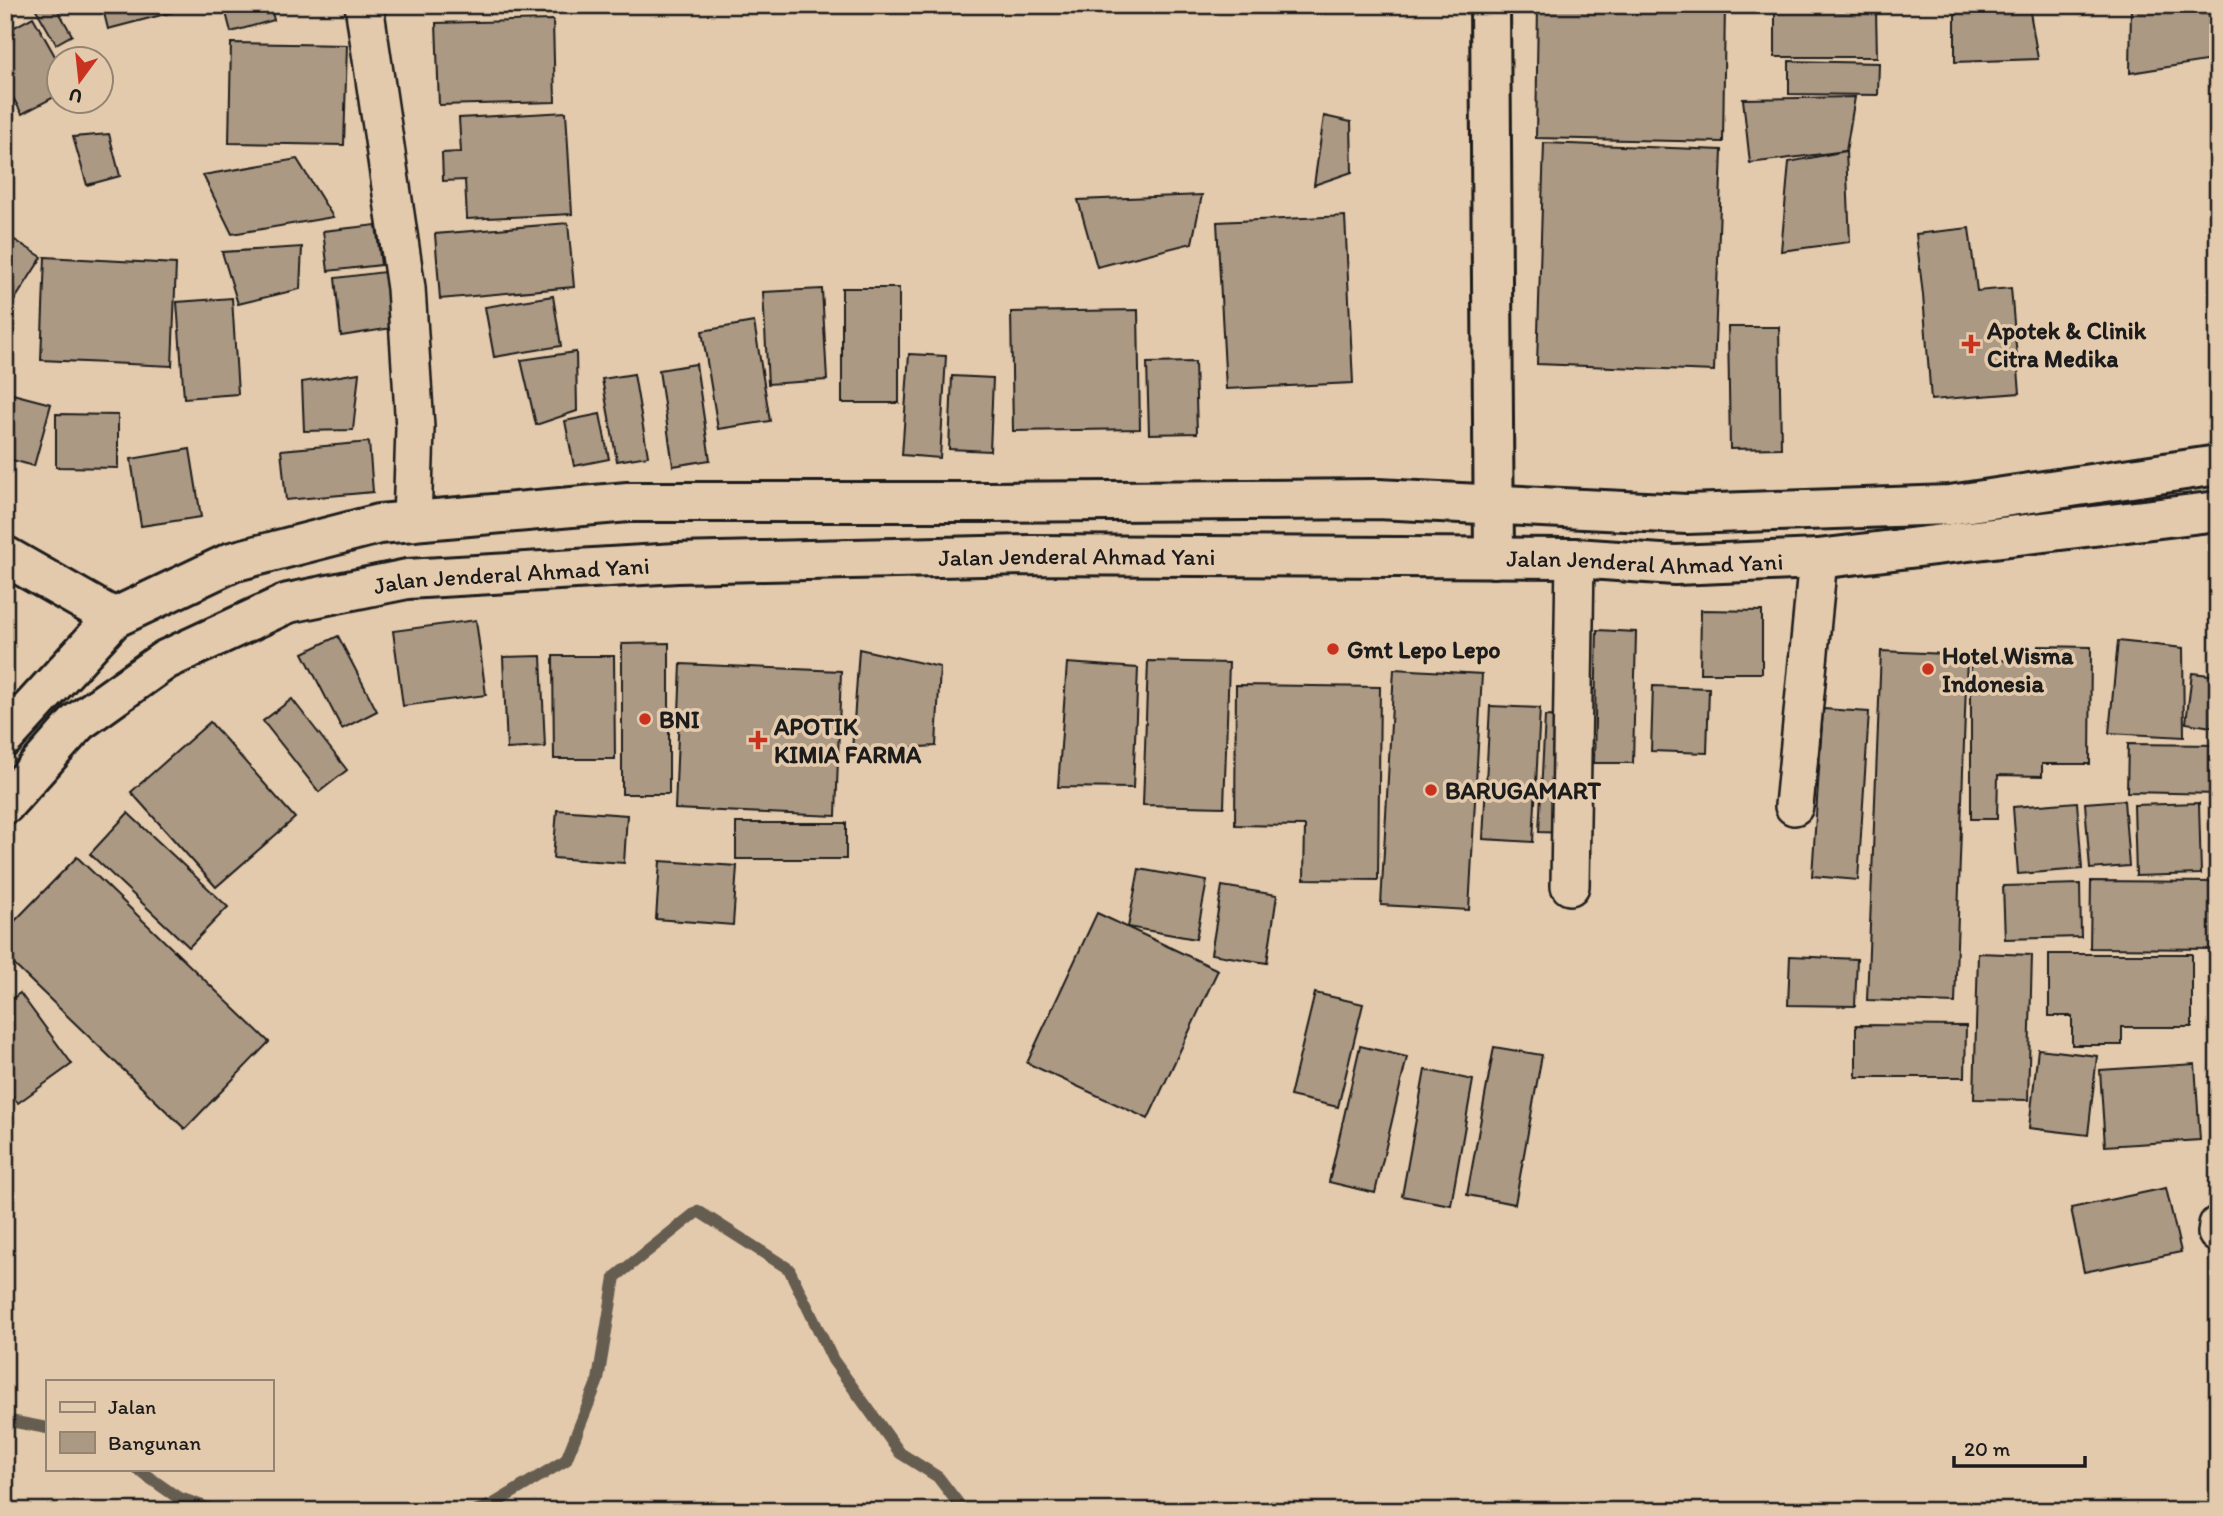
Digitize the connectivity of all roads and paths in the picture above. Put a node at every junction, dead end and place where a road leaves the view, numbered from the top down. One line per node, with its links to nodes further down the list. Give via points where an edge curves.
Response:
1 (364, 5): 6 (street, via 406,288 415,428)
2 (1490, 5): 4 (main road)
3 (2218, 464): 4 (main road, Jalan Jenderal Ahmad Yani, via 1950,505 1686,514)
4 (1494, 503): 6 (main road, Jalan Jenderal Ahmad Yani, via 1377,499 628,502); 8 (main road)
5 (2218, 511): 10 (main road, Jalan Jenderal Ahmad Yani)
6 (412, 522): 11 (main road, Jalan Jenderal Ahmad Yani, via 379,524 232,562)
7 (5, 556): 11 (main road)
8 (1494, 558): 9 (main road, Jalan Jenderal Ahmad Yani); 13 (main road, Jalan Jenderal Ahmad Yani, via 1030,555 677,563 407,579 288,603 165,660 78,722)
9 (1575, 558): 10 (main road, Jalan Jenderal Ahmad Yani, via 1675,565); 15 (street)
10 (1818, 559): 14 (street)
11 (114, 618): 12 (main road, Jalan Jenderal Ahmad Yani)
12 (5, 737)
13 (5, 804)
14 (1794, 806)
15 (1570, 886)
16 (2218, 1225): 17 (street)
17 (2217, 1233)

